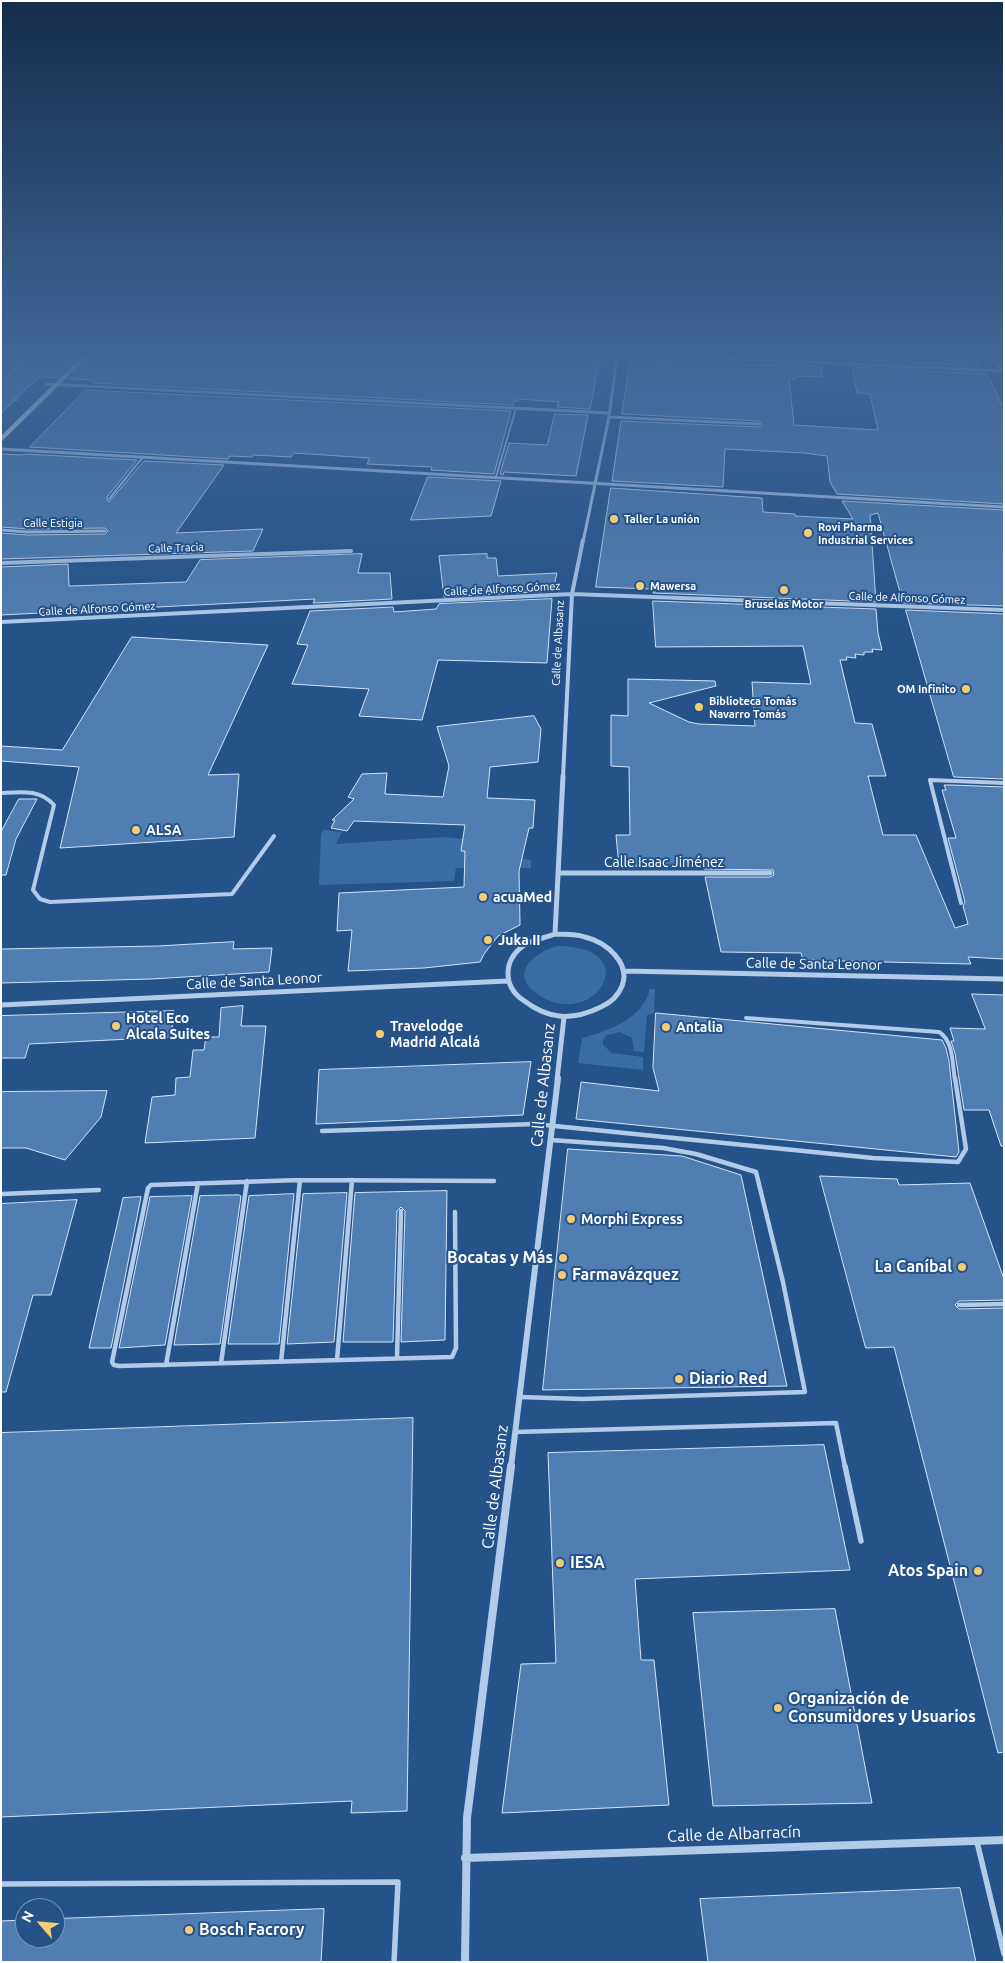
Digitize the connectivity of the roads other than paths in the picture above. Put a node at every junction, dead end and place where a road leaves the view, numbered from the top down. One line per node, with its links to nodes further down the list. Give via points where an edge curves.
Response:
1 (1, 449): 4 (street)
2 (504, 449): 5 (lane)
3 (602, 449): 6 (street, Calle de Albasanz)
4 (143, 457): 5 (street); 7 (lane)
5 (496, 477): 6 (street)
6 (595, 483): 8 (street); 13 (street, Calle de Albasanz)
7 (109, 498)
8 (1004, 507)
9 (1, 530): 10 (street, Calle Estigia)
10 (105, 531)
11 (351, 551): 12 (street, Calle Tracia)
12 (1, 563)
13 (572, 594): 14 (street, Calle de Alfonso Gómez); 15 (street, Calle de Alfonso Gómez); 19 (street, Calle de Albasanz)
14 (1004, 610)
15 (1, 622)
16 (1004, 783): 21 (lane, via 930,780)
17 (1, 793): 18 (lane, via 36,792 49,797 54,805 33,890 37,898 45,902 232,894)
18 (274, 836)
19 (558, 873): 20 (street, Calle Isaac Jiménez); 22 (street, Calle de Albasanz)
20 (770, 874)
21 (961, 904)
22 (555, 934): 23 (street, via 574,934 607,947 618,958); 25 (street, via 523,945 507,968)
23 (624, 971): 24 (street, Calle de Santa Leonor); 27 (street, via 623,985 616,998 584,1015)
24 (1004, 979)
25 (507, 981): 26 (street, Calle de Santa Leonor); 27 (street, via 514,994 527,1006)
26 (1, 1005)
27 (564, 1017): 29 (street, Calle de Albasanz)
28 (746, 1018): 29 (lane, via 939,1032 946,1036 950,1042 966,1149 963,1156 958,1162 873,1158)
29 (552, 1125): 30 (lane); 31 (street, Calle de Albasanz)
30 (322, 1131)
31 (551, 1140): 48 (street, Calle de Albasanz); 48 (lane, via 663,1148 756,1172 805,1392)
32 (300, 1180): 33 (lane); 34 (lane); 45 (lane)
33 (352, 1180): 35 (lane); 44 (lane)
34 (247, 1181): 36 (lane); 46 (lane)
35 (494, 1182)
36 (198, 1183): 47 (lane); 47 (lane, via 156,1184 148,1188 112,1362 119,1366)
37 (99, 1190): 38 (lane)
38 (1, 1194)
39 (402, 1211): 43 (lane)
40 (455, 1212): 43 (lane, via 455,1354 452,1357)
41 (1004, 1304): 42 (lane)
42 (959, 1305)
43 (397, 1358): 44 (lane)
44 (337, 1360): 45 (lane)
45 (280, 1362): 46 (lane)
46 (221, 1363): 47 (lane)
47 (166, 1365)
48 (520, 1397): 49 (street, Calle de Albasanz)
49 (516, 1432): 50 (lane, via 836,1423); 53 (street, Calle de Albasanz, via 467,1818)
50 (861, 1541)
51 (1004, 1840): 52 (street, Calle de Albarracín)
52 (977, 1841): 53 (street, Calle de Albarracín); 55 (lane)
53 (465, 1858): 57 (street, Calle de Albasanz)
54 (1, 1884): 56 (lane, via 398,1882)
55 (1004, 1954)
56 (394, 1962)
57 (465, 1962)

